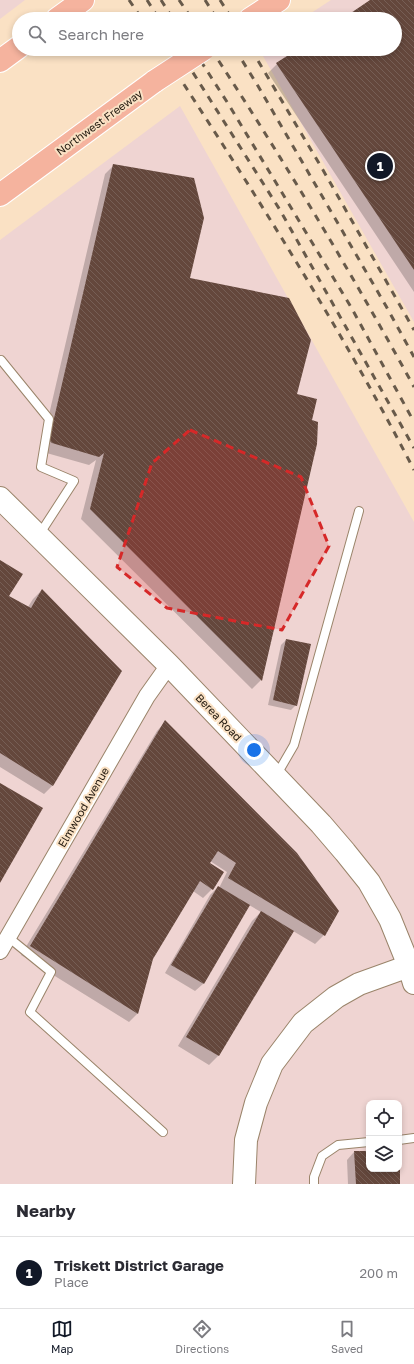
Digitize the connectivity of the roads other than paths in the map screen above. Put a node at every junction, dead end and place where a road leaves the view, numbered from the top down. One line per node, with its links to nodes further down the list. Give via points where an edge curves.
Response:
1 (83, 0): 4 (highway)
2 (263, 0): 5 (highway)
3 (279, 0): 6 (highway)
4 (67, 12)
5 (247, 12)
6 (261, 12)
7 (12, 52): 10 (highway)
8 (189, 56): 11 (highway, Northwest Freeway, bridge)
9 (193, 56): 11 (highway, bridge)
10 (0, 61)
11 (155, 81): 12 (highway, Northwest Freeway)
12 (0, 195)
13 (1, 360): 16 (lane, via 49,419 41,467 74,481)
14 (0, 498): 16 (main road, Berea Road)
15 (359, 511): 18 (lane, via 294,745)
16 (38, 536): 17 (main road, Berea Road)
17 (169, 665): 18 (main road, Berea Road); 19 (street, Elmwood Avenue, via 147,696)
18 (275, 776): 21 (main road, Berea Road, via 326,830 369,882 390,919)
19 (8, 937): 20 (street, Elmwood Avenue); 22 (lane, via 51,972 30,1012)
20 (0, 951)
21 (412, 974): 26 (main road, via 359,984 336,997 303,1023 272,1064 256,1103 246,1140)
22 (164, 1132)
23 (414, 1138): 24 (lane)
24 (402, 1140)
25 (366, 1142): 27 (lane, via 338,1145 322,1156)
26 (244, 1184)
27 (314, 1184)

